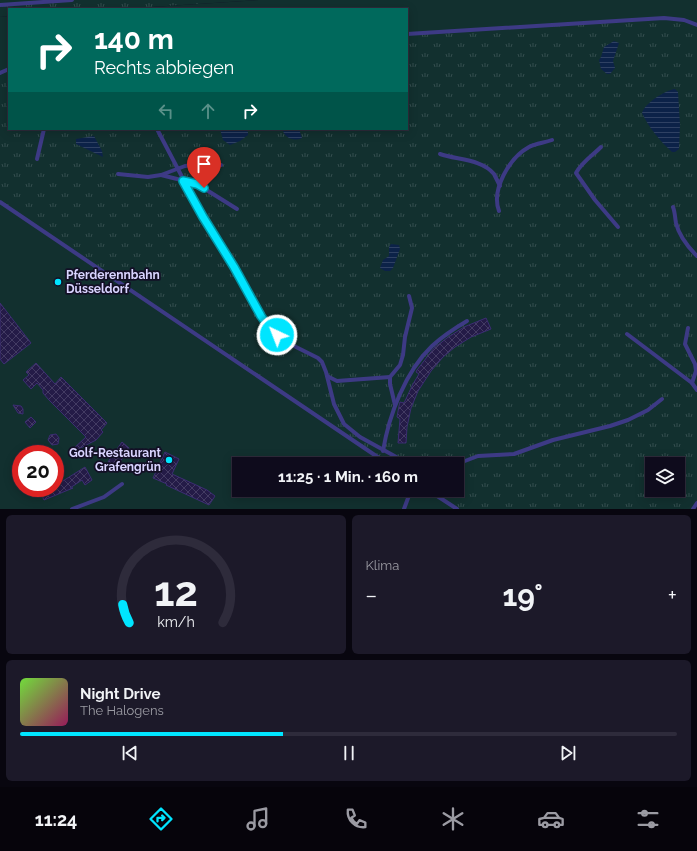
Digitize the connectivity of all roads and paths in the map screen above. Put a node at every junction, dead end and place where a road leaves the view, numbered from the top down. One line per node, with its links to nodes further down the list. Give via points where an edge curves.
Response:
1 (72, 0): 2 (lane)
2 (0, 5)
3 (697, 25): 4 (lane, via 684,20 664,18)
4 (408, 34)
5 (44, 130): 10 (lane)
6 (158, 130): 12 (lane)
7 (552, 140): 16 (lane, via 528,148 519,155 504,173)
8 (601, 147): 21 (lane, via 585,160 576,173)
9 (440, 154): 16 (lane, via 474,162 486,168 494,174)
10 (37, 159)
11 (220, 166): 12 (lane, via 194,165)
12 (178, 169): 14 (lane); 15 (lane)
13 (118, 174): 14 (lane, via 148,177)
14 (161, 175): 15 (lane)
15 (183, 181): 19 (lane, via 197,184); 27 (lane, via 265,322 288,343 318,358)
16 (500, 186): 20 (lane, via 496,199)
17 (0, 202): 34 (lane)
18 (673, 207): 22 (lane, via 676,224 682,237)
19 (237, 208)
20 (499, 211)
21 (618, 227)
22 (697, 256)
23 (409, 296): 28 (lane, via 412,308 403,355 400,365)
24 (467, 321): 32 (lane, via 431,347 415,368)
25 (688, 328): 29 (lane, via 685,344 696,371)
26 (627, 334): 29 (lane)
27 (327, 376): 28 (lane, via 337,381); 33 (lane, via 334,404 342,422)
28 (390, 377): 32 (lane)
29 (692, 383): 30 (lane)
30 (697, 390)
31 (662, 399): 36 (lane, via 648,410 615,424 553,440 514,454 478,456)
32 (395, 405): 33 (lane)
33 (383, 451): 35 (lane)
34 (378, 457)
35 (395, 457)
36 (464, 461)
37 (122, 484): 41 (lane, via 104,497)
38 (408, 497): 42 (lane)
39 (439, 497): 43 (lane)
40 (697, 503): 44 (lane)
41 (72, 509)
42 (404, 509)
43 (457, 509)
44 (693, 509)

